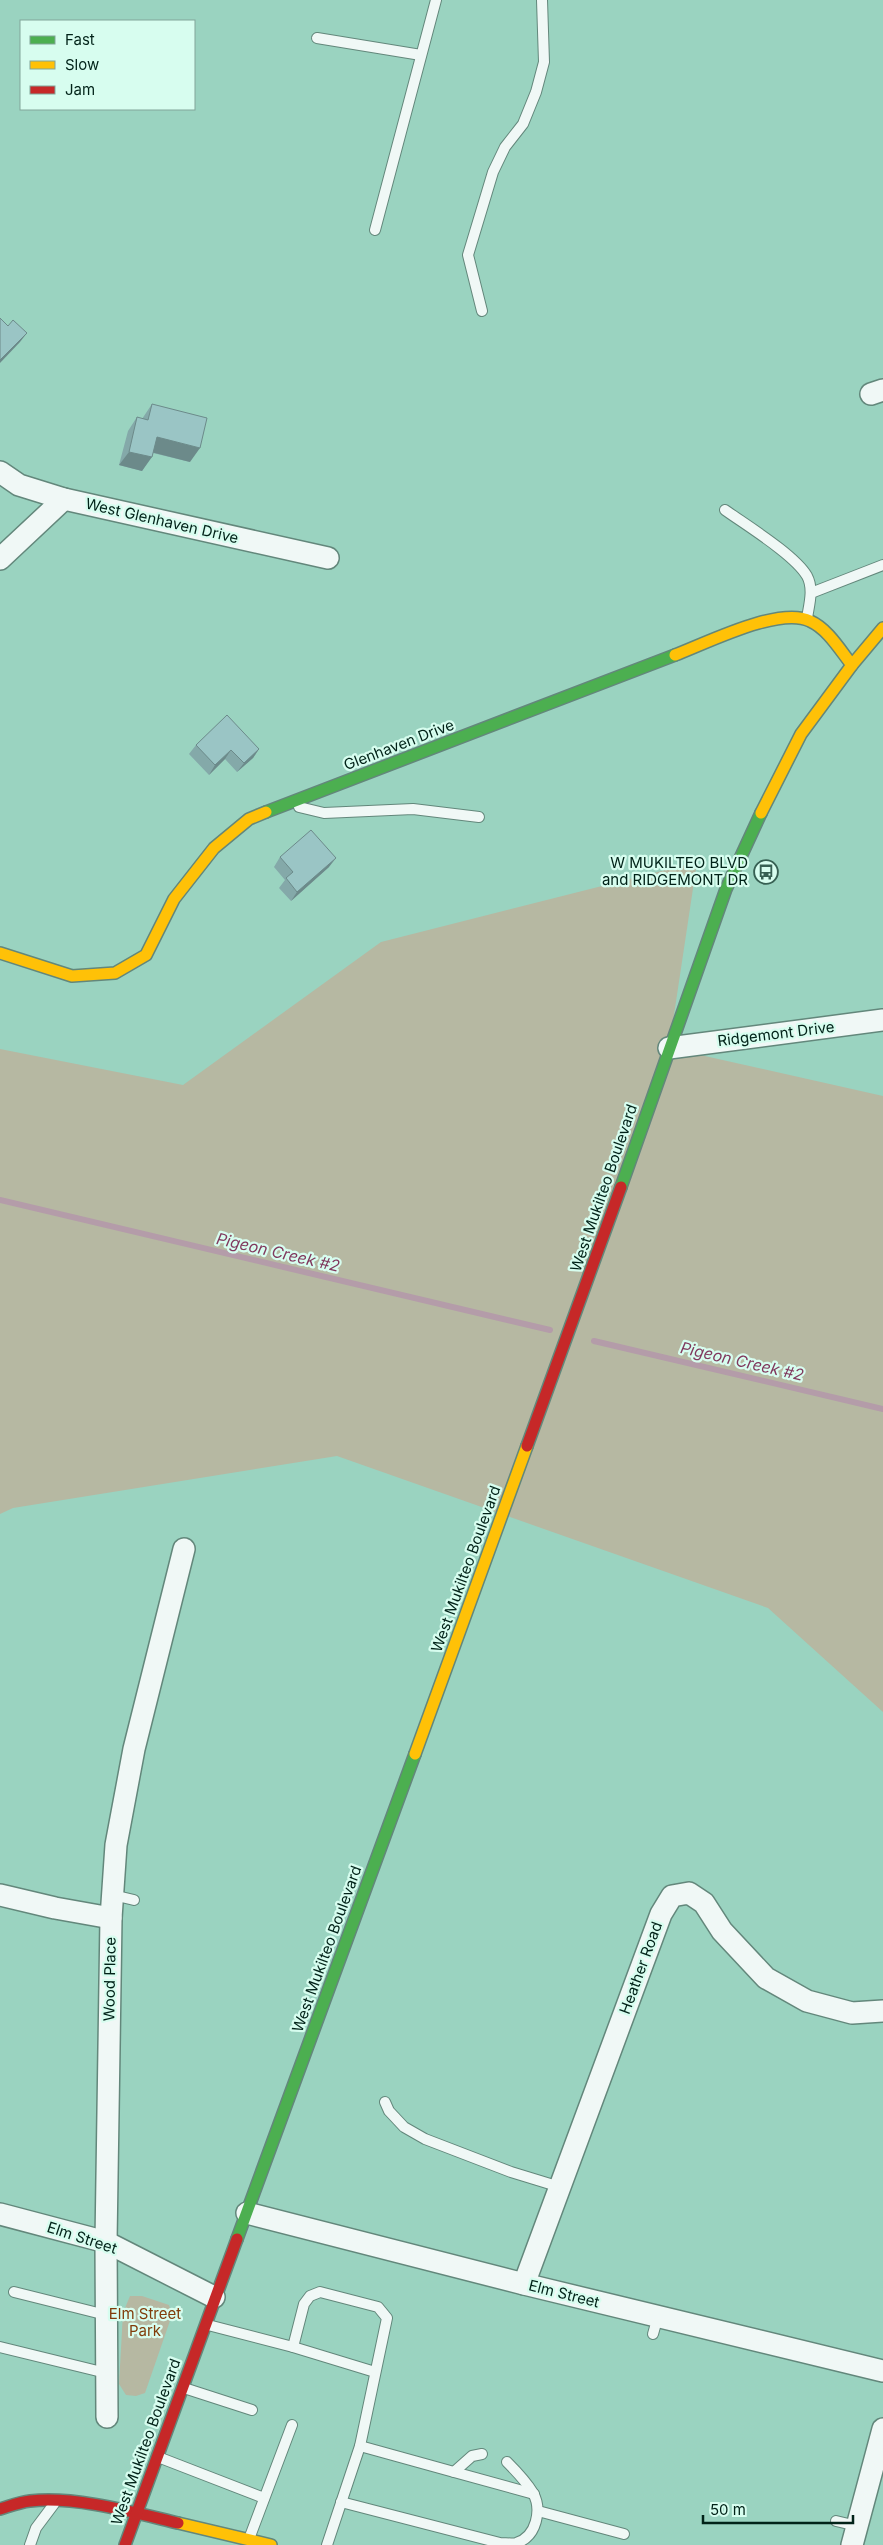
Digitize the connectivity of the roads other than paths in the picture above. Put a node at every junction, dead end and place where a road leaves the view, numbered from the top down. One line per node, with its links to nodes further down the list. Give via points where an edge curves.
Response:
1 (436, 0): 4 (lane)
2 (542, 0): 6 (lane, via 544,62 536,92 522,124 505,147 493,172 468,255)
3 (317, 38): 4 (lane)
4 (421, 55): 5 (lane)
5 (375, 230)
6 (482, 311)
7 (0, 472): 8 (street, West Glenhaven Drive, via 19,485)
8 (64, 499): 10 (street, West Glenhaven Drive); 11 (street)
9 (725, 510): 13 (lane, via 796,563 808,577)
10 (328, 558)
11 (0, 560)
12 (883, 565): 13 (lane)
13 (811, 593): 14 (lane)
14 (807, 618): 16 (main road, via 821,628); 17 (main road, Glenhaven Drive, via 788,615 770,619)
15 (883, 628): 16 (main road, West Mukilteo Boulevard)
16 (852, 665): 21 (main road, West Mukilteo Boulevard, via 801,734 764,806 726,889)
17 (288, 804): 18 (lane, via 324,813 413,809); 19 (main road, Glenhaven Drive, via 249,820 214,848 174,899 146,955 115,973 72,976)
18 (479, 817)
19 (0, 953)
20 (883, 1020): 21 (street, Ridgemont Drive)
21 (669, 1048): 30 (main road, West Mukilteo Boulevard, via 594,1264)
22 (184, 1549): 23 (street, Wood Place, via 134,1749 116,1845)
23 (113, 1894): 25 (lane); 26 (street, Wood Place)
24 (0, 1895): 26 (street)
25 (134, 1900)
26 (112, 1918): 32 (street, Wood Place)
27 (883, 2011): 29 (street, Heather Road, via 852,2013 807,2000 766,1978 722,1931 704,1903 688,1893 672,1896 660,1914)
28 (385, 2102): 29 (lane, via 404,2127 424,2139)
29 (560, 2187): 33 (street, Heather Road)
30 (247, 2213): 33 (street, Elm Street); 35 (main road, West Mukilteo Boulevard)
31 (0, 2214): 32 (street, Elm Street)
32 (106, 2242): 35 (street, Elm Street); 36 (street, Wood Place)
33 (524, 2284): 40 (street, Elm Street, via 656,2325)
34 (14, 2292): 36 (lane)
35 (214, 2297): 37 (main road, West Mukilteo Boulevard)
36 (106, 2315): 42 (street, Wood Place)
37 (205, 2325): 39 (lane); 43 (main road, West Mukilteo Boulevard)
38 (0, 2347): 42 (lane)
39 (293, 2347): 41 (lane); 41 (lane, via 304,2304 310,2296 320,2292 378,2307 387,2318)
40 (883, 2371)
41 (375, 2372): 48 (lane)
42 (106, 2373): 45 (street, Wood Place)
43 (182, 2387): 44 (lane); 50 (main road, West Mukilteo Boulevard)
44 (252, 2410)
45 (107, 2417)
46 (292, 2425): 54 (lane)
47 (883, 2429): 62 (street)
48 (360, 2446): 52 (lane); 56 (lane)
49 (482, 2454): 52 (lane, via 472,2456)
50 (157, 2457): 54 (lane); 59 (main road, West Mukilteo Boulevard)
51 (508, 2462): 53 (lane)
52 (454, 2472): 53 (lane)
53 (534, 2494): 58 (lane)
54 (264, 2498): 63 (lane)
55 (58, 2500): 57 (main road, via 28,2501); 59 (main road); 64 (lane, via 36,2528)
56 (341, 2502): 58 (lane, via 500,2543 516,2543 528,2536 534,2528); 67 (lane)
57 (0, 2509)
58 (538, 2511): 61 (lane)
59 (136, 2513): 63 (main road); 65 (main road, West Mukilteo Boulevard)
60 (836, 2521): 62 (lane)
61 (624, 2534)
62 (854, 2536)
63 (248, 2540): 66 (main road)
64 (30, 2545)
65 (125, 2545)
66 (270, 2545)
67 (327, 2545)

